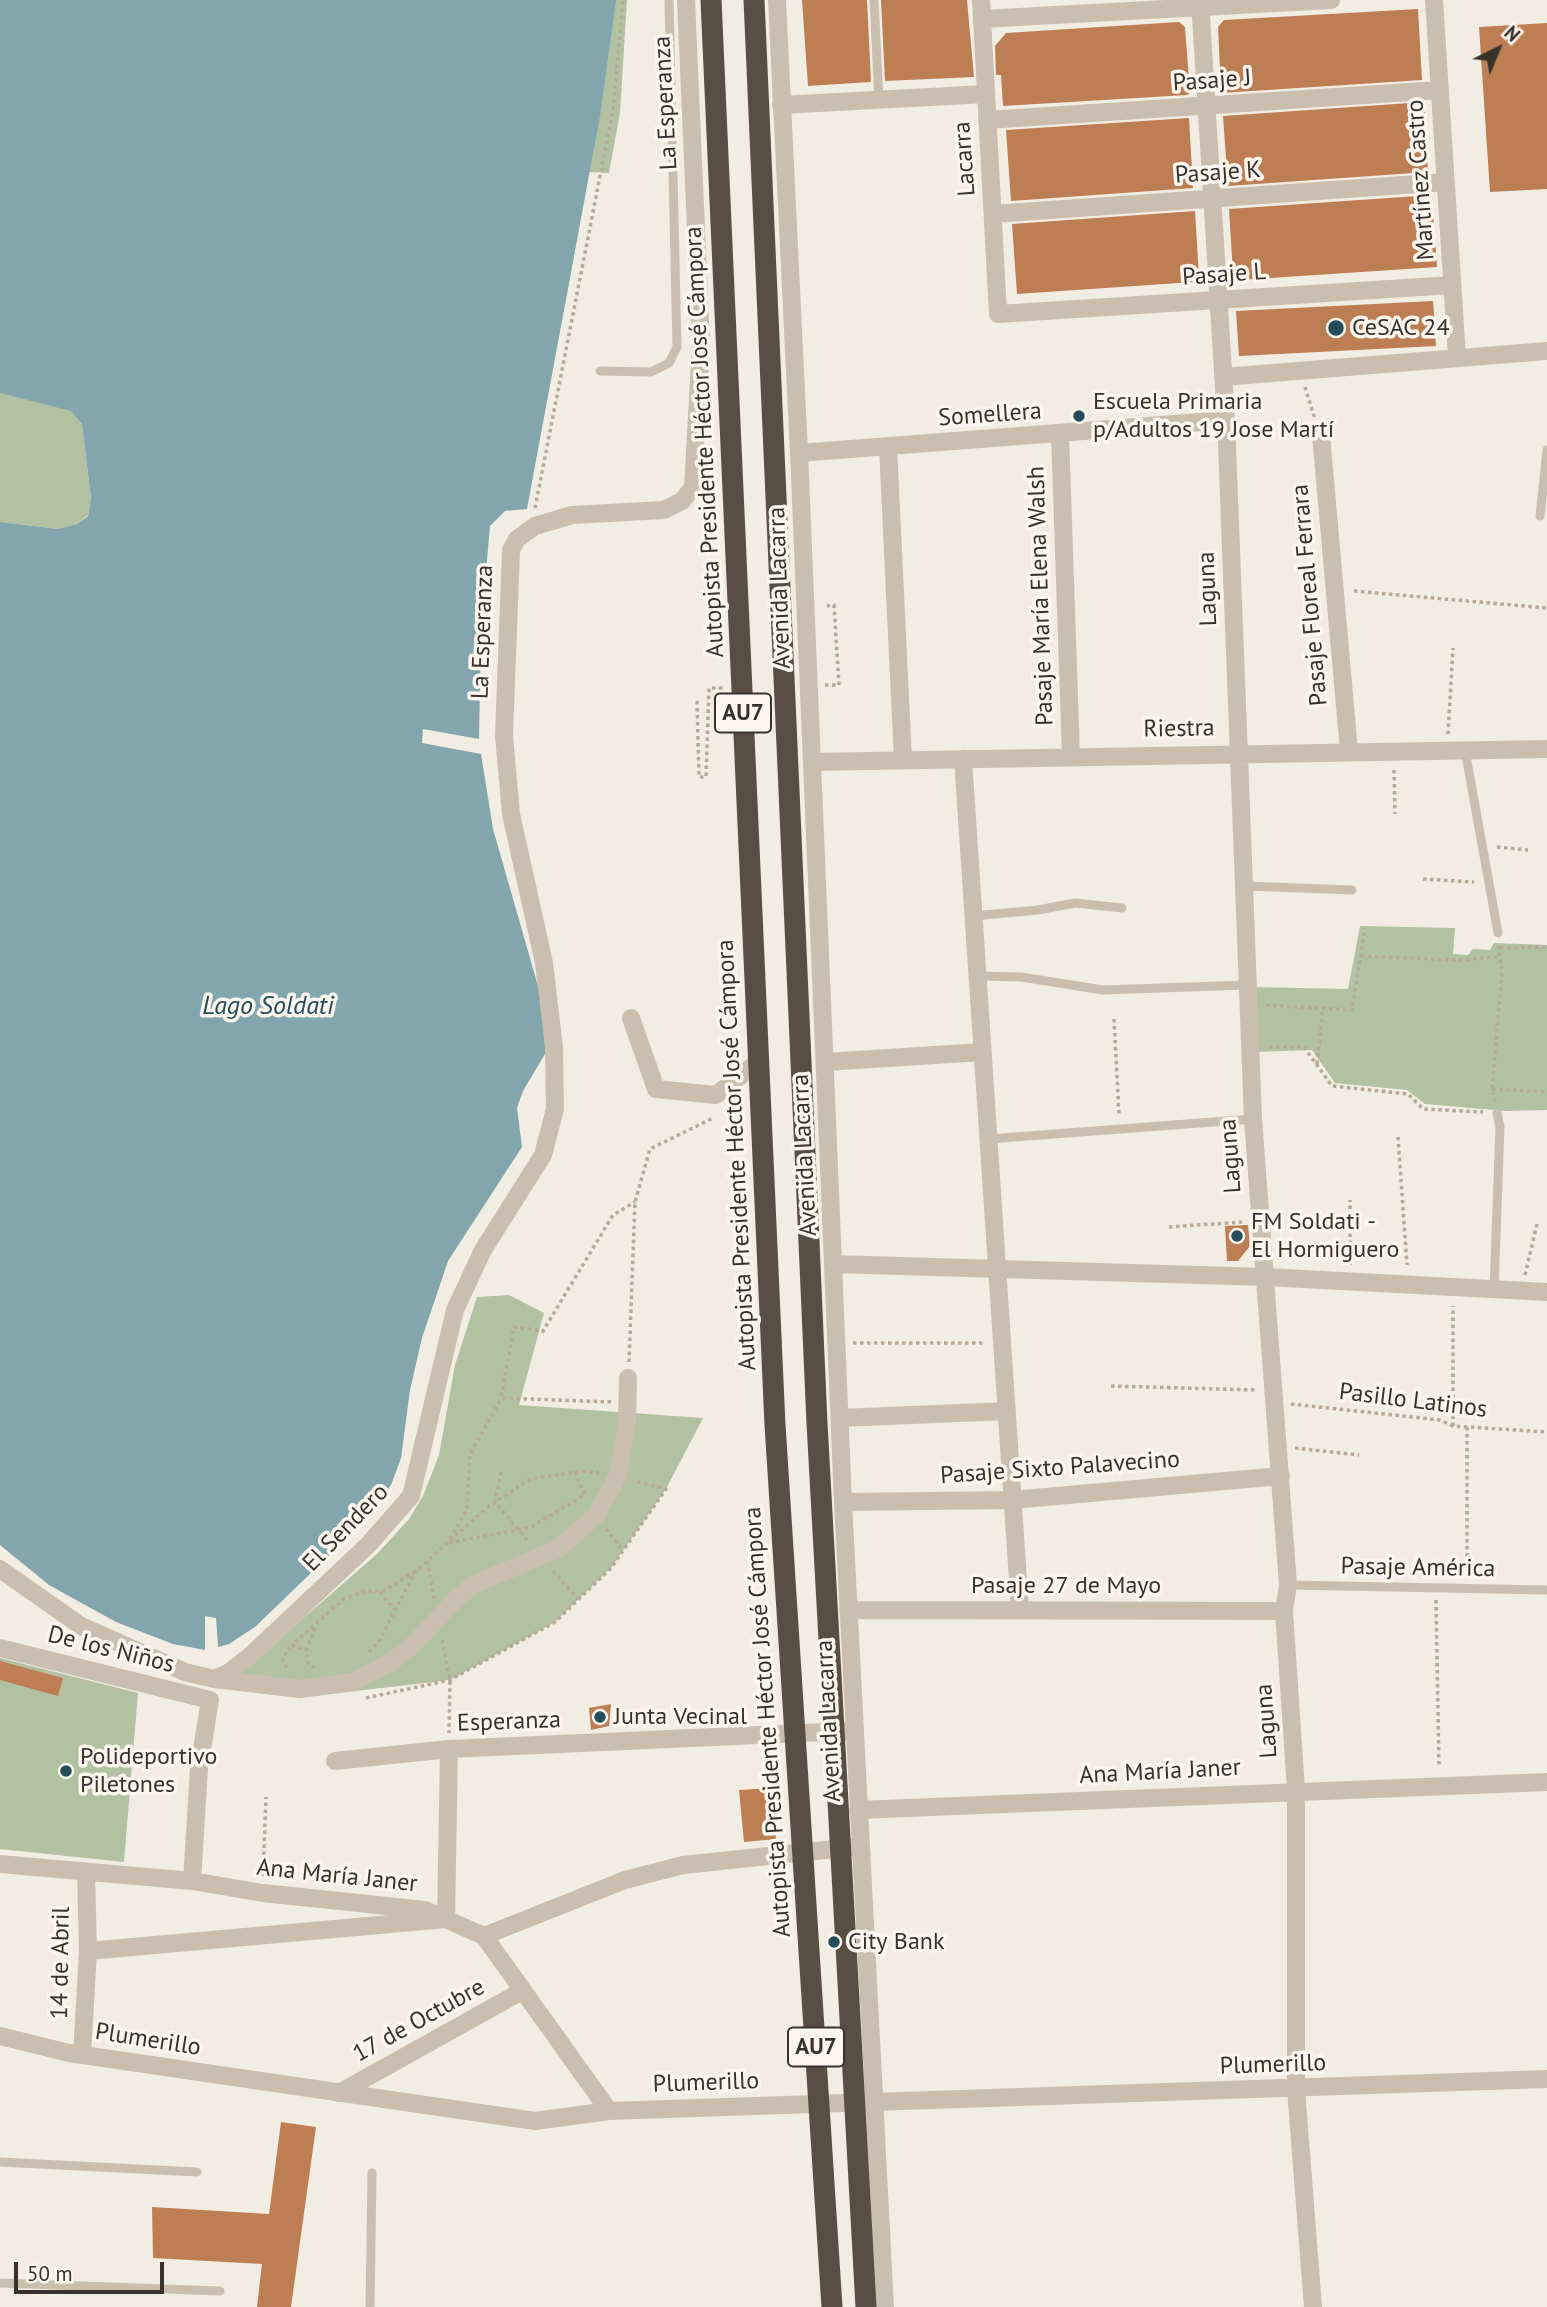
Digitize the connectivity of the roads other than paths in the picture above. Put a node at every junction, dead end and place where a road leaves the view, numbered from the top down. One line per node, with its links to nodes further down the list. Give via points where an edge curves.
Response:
1 (669, 0): 26 (lane, via 677,346 670,363 651,372)
2 (686, 0): 54 (street, La Esperanza, via 701,344 692,487 682,501 664,510 572,514 535,526 517,538 511,550 504,736 511,814 544,964 554,1047)
3 (711, 0): 52 (highway, Autopista Presidente Héctor José Cámpora / AU7)
4 (754, 0): 105 (highway, AU7, via 817,1423)
5 (776, 0): 15 (street, Avenida Lacarra)
6 (873, 0): 14 (lane)
7 (981, 0): 11 (street, Lacarra)
8 (1331, 0): 10 (street)
9 (1434, 0): 12 (street, Martínez Castro)
10 (1200, 4): 11 (street); 16 (street, Laguna)
11 (982, 19): 13 (street, Lacarra)
12 (1440, 90): 16 (street, Pasaje J); 18 (street, Martínez Castro)
13 (986, 93): 14 (street); 17 (street, Lacarra)
14 (879, 100): 15 (street)
15 (781, 105): 33 (street, Avenida Lacarra)
16 (1206, 106): 17 (street, Pasaje J); 19 (street, Laguna)
17 (987, 120): 20 (street, Lacarra)
18 (1446, 182): 19 (street, Pasaje K); 21 (street, Martínez Castro)
19 (1211, 198): 20 (street, Pasaje K); 22 (street, Laguna)
20 (993, 214): 23 (street, Lacarra)
21 (1452, 285): 22 (street, Pasaje L); 25 (street, Martínez Castro)
22 (1217, 300): 23 (street, Pasaje L); 27 (street, Laguna)
23 (998, 314)
24 (1547, 351): 25 (street)
25 (1457, 357): 27 (street)
26 (600, 371)
27 (1223, 377): 28 (street, Laguna)
28 (1226, 420): 29 (street, Somellera); 38 (street, Laguna)
29 (1060, 434): 31 (street, Somellera); 39 (street, Pasaje María Elena Walsh)
30 (1321, 435): 37 (street, Pasaje Floreal Ferrara)
31 (888, 447): 33 (street, Somellera); 41 (street)
32 (1547, 450): 34 (lane)
33 (799, 453): 42 (street, Avenida Lacarra)
34 (1540, 516)
35 (1547, 748): 36 (street, Riestra)
36 (1456, 750): 37 (street, Riestra); 47 (lane, via 1484,845)
37 (1349, 751): 38 (street, Riestra)
38 (1239, 752): 39 (street, Riestra); 43 (street, Laguna)
39 (1071, 756): 40 (street, Riestra)
40 (963, 759): 41 (street, Riestra); 46 (street)
41 (903, 760): 42 (street, Riestra)
42 (812, 762): 53 (street, Avenida Lacarra)
43 (1246, 886): 44 (lane); 49 (street, Laguna)
44 (1352, 890)
45 (1122, 908): 46 (lane, via 1075,903)
46 (973, 916): 48 (street)
47 (1498, 933)
48 (978, 976): 49 (lane, via 1021,976 1103,990); 51 (street)
49 (1247, 985): 56 (street, Laguna)
50 (631, 1018): 52 (street, via 656,1089 716,1095)
51 (982, 1052): 53 (street); 57 (street)
52 (759, 1061): 104 (highway, Autopista Presidente Héctor José Cámpora / AU7, via 775,1425)
53 (825, 1062): 58 (street, Avenida Lacarra)
54 (555, 1109): 76 (street, El Sendero, via 543,1155 483,1250 455,1310 411,1496 368,1545 250,1656)
55 (1497, 1113): 61 (lane)
56 (1252, 1119): 57 (lane); 60 (street, Laguna)
57 (988, 1139): 59 (street)
58 (834, 1264): 59 (street); 65 (street, Avenida Lacarra)
59 (997, 1268): 60 (street); 64 (street)
60 (1266, 1277): 61 (street); 66 (street, Laguna)
61 (1494, 1289): 62 (street)
62 (1547, 1292)
63 (628, 1378): 76 (street, via 618,1476 594,1516 558,1549 477,1583 412,1646 353,1682 271,1686)
64 (1006, 1411): 65 (street); 67 (street)
65 (840, 1418): 68 (street, Avenida Lacarra)
66 (1281, 1476): 67 (street, Pasaje Sixto Palavecino); 70 (street, Laguna)
67 (1012, 1500): 68 (street, Pasaje Sixto Palavecino); 73 (street)
68 (843, 1502): 72 (street, Avenida Lacarra)
69 (0, 1569): 76 (street, via 81,1626 186,1672)
70 (1288, 1586): 71 (lane, Pasaje América); 74 (street, Laguna)
71 (1547, 1590)
72 (848, 1610): 73 (street, Pasaje 27 de Mayo); 77 (street, Avenida Lacarra)
73 (1020, 1611): 74 (street, Pasaje 27 de Mayo)
74 (1284, 1611): 81 (street, Laguna)
75 (0, 1648): 86 (street, De los Niños, via 210,1700)
76 (214, 1679)
77 (854, 1730): 78 (street, Esperanza); 82 (street, Avenida Lacarra)
78 (449, 1749): 79 (street, Esperanza); 87 (street)
79 (335, 1761)
80 (1547, 1782): 81 (street, Ana María Janer)
81 (1296, 1790): 82 (street, Ana María Janer); 94 (street, Laguna)
82 (858, 1810): 83 (street, Avenida Lacarra)
83 (861, 1847): 88 (street, via 683,1865 625,1880); 96 (street, Avenida Lacarra)
84 (0, 1864): 85 (street, Ana María Janer)
85 (86, 1872): 86 (street, Ana María Janer); 89 (street, 14 de Abril)
86 (192, 1881): 87 (street, Ana María Janer, via 263,1894 425,1910)
87 (446, 1919): 88 (street, Ana María Janer); 89 (street)
88 (484, 1936): 90 (street)
89 (88, 1951): 92 (street, 14 de Abril)
90 (522, 1991): 95 (street, 17 de Octubre); 97 (street)
91 (0, 2036): 92 (street, Plumerillo)
92 (82, 2055): 95 (street, Plumerillo)
93 (1547, 2079): 94 (street, Plumerillo)
94 (1296, 2089): 96 (street, Plumerillo); 107 (street, Laguna)
95 (339, 2093): 97 (street, Plumerillo, via 535,2121)
96 (873, 2101): 97 (street, Plumerillo); 106 (street, Avenida Lacarra)
97 (609, 2111)
98 (0, 2162): 99 (lane)
99 (197, 2172)
100 (372, 2173): 103 (lane)
101 (0, 2283): 102 (lane)
102 (220, 2291)
103 (370, 2307)
104 (832, 2307)
105 (866, 2307)
106 (886, 2307)
107 (1313, 2307)

